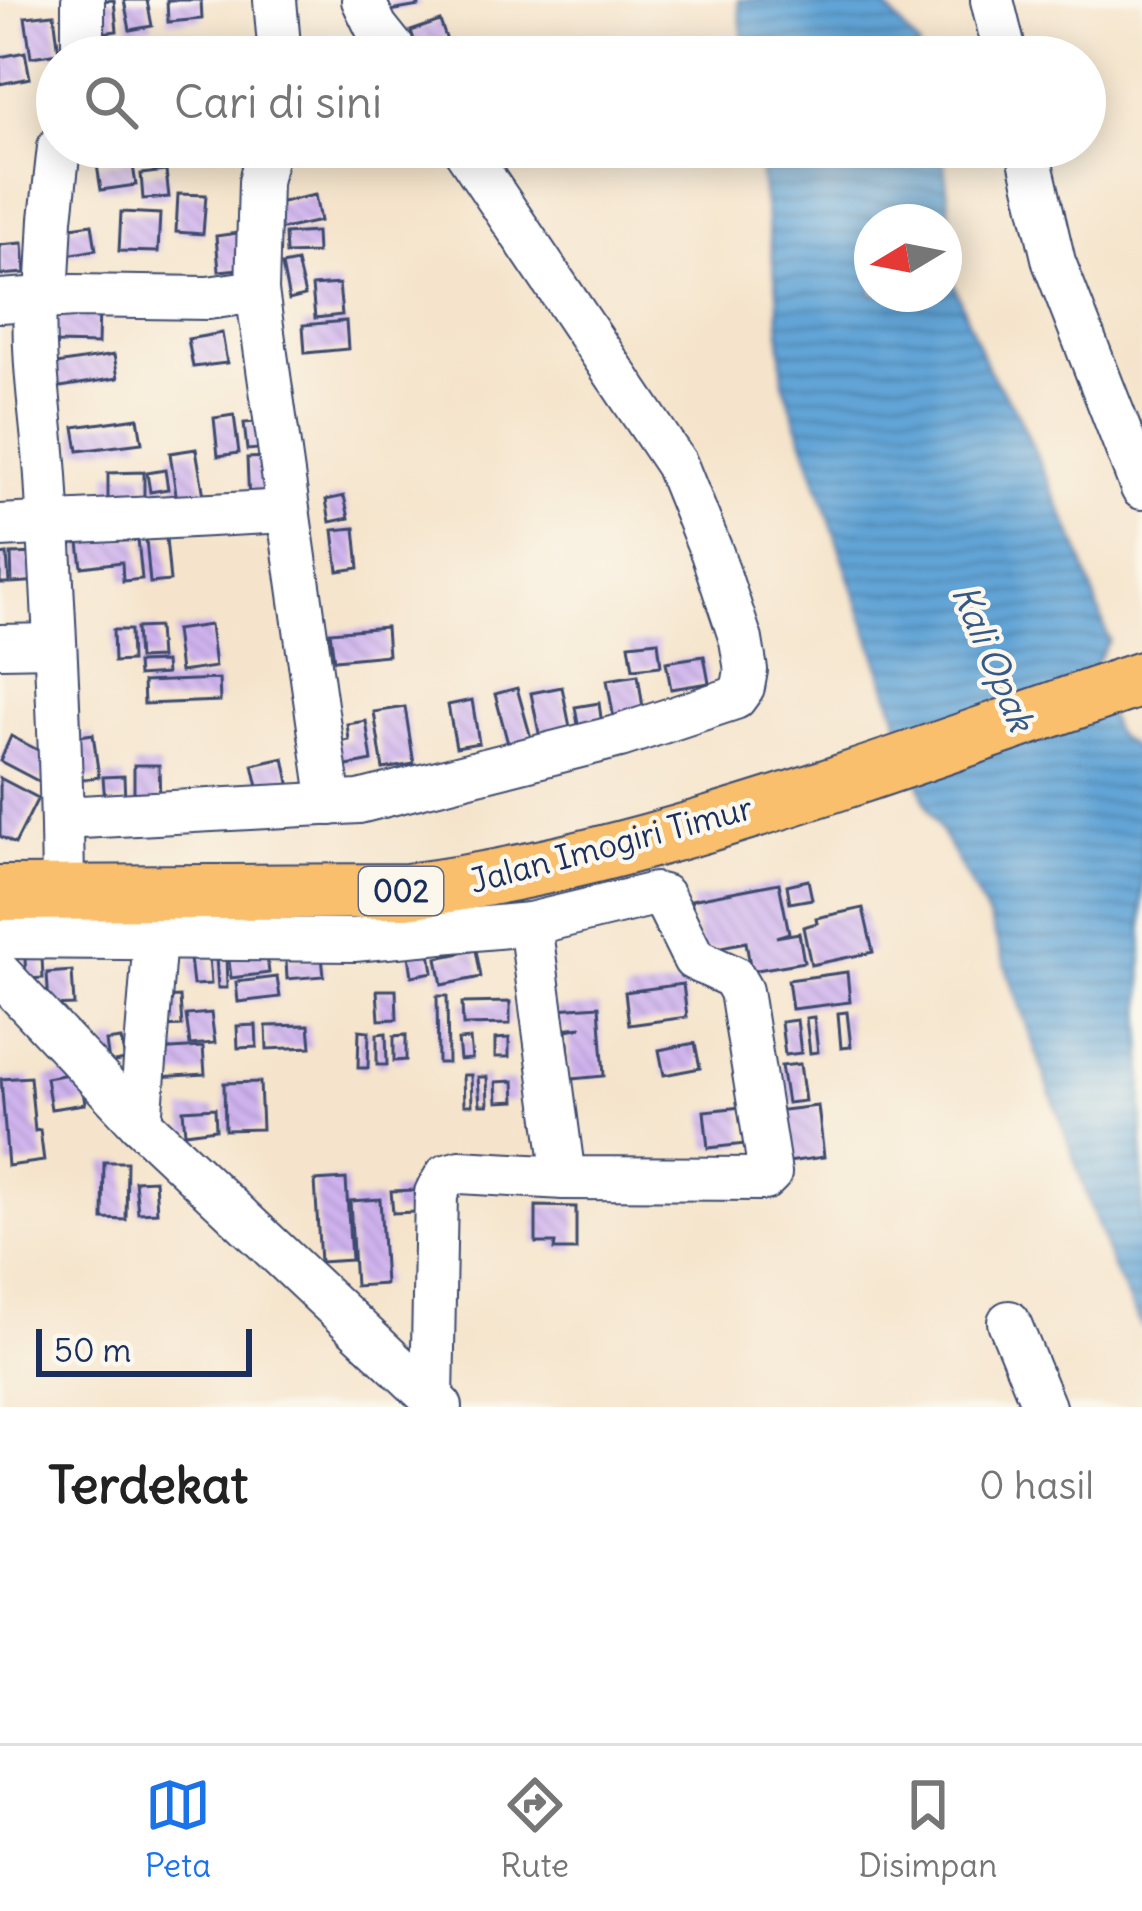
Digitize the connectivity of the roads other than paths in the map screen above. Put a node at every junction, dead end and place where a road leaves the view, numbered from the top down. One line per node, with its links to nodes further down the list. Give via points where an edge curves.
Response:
1 (83, 0): 5 (street)
2 (275, 0): 6 (street)
3 (363, 0): 7 (street)
4 (992, 0): 8 (street)
5 (83, 36)
6 (278, 36)
7 (383, 36)
8 (1001, 36)
9 (57, 168): 14 (street)
10 (263, 168): 13 (street)
11 (477, 168): 22 (street, via 676,464 741,640 743,687 736,698 620,736)
12 (1032, 168): 15 (street, via 1054,262)
13 (257, 291): 14 (street); 16 (street)
14 (27, 300): 17 (street)
15 (1142, 488)
16 (287, 511): 17 (street); 22 (street)
17 (48, 524): 18 (street); 19 (street)
18 (0, 526)
19 (54, 645): 20 (street); 23 (street)
20 (0, 646)
21 (1142, 679): 25 (main road, Jalan Imogiri Timur / 002, via 661,836 472,883 406,891)
22 (330, 804): 23 (street)
23 (62, 818): 25 (street)
24 (0, 893): 25 (main road, Jalan Imogiri Timur / 002)
25 (63, 893)
26 (530, 925): 28 (street, via 354,940); 31 (street); 31 (street, via 663,896 694,959 733,977 741,991 771,1165 764,1179)
27 (0, 937): 28 (street)
28 (155, 938): 30 (street)
29 (0, 974): 30 (street)
30 (140, 1123): 33 (street)
31 (564, 1178): 33 (street, via 460,1172 439,1184)
32 (1009, 1322): 34 (street)
33 (437, 1403)
34 (1044, 1407)

